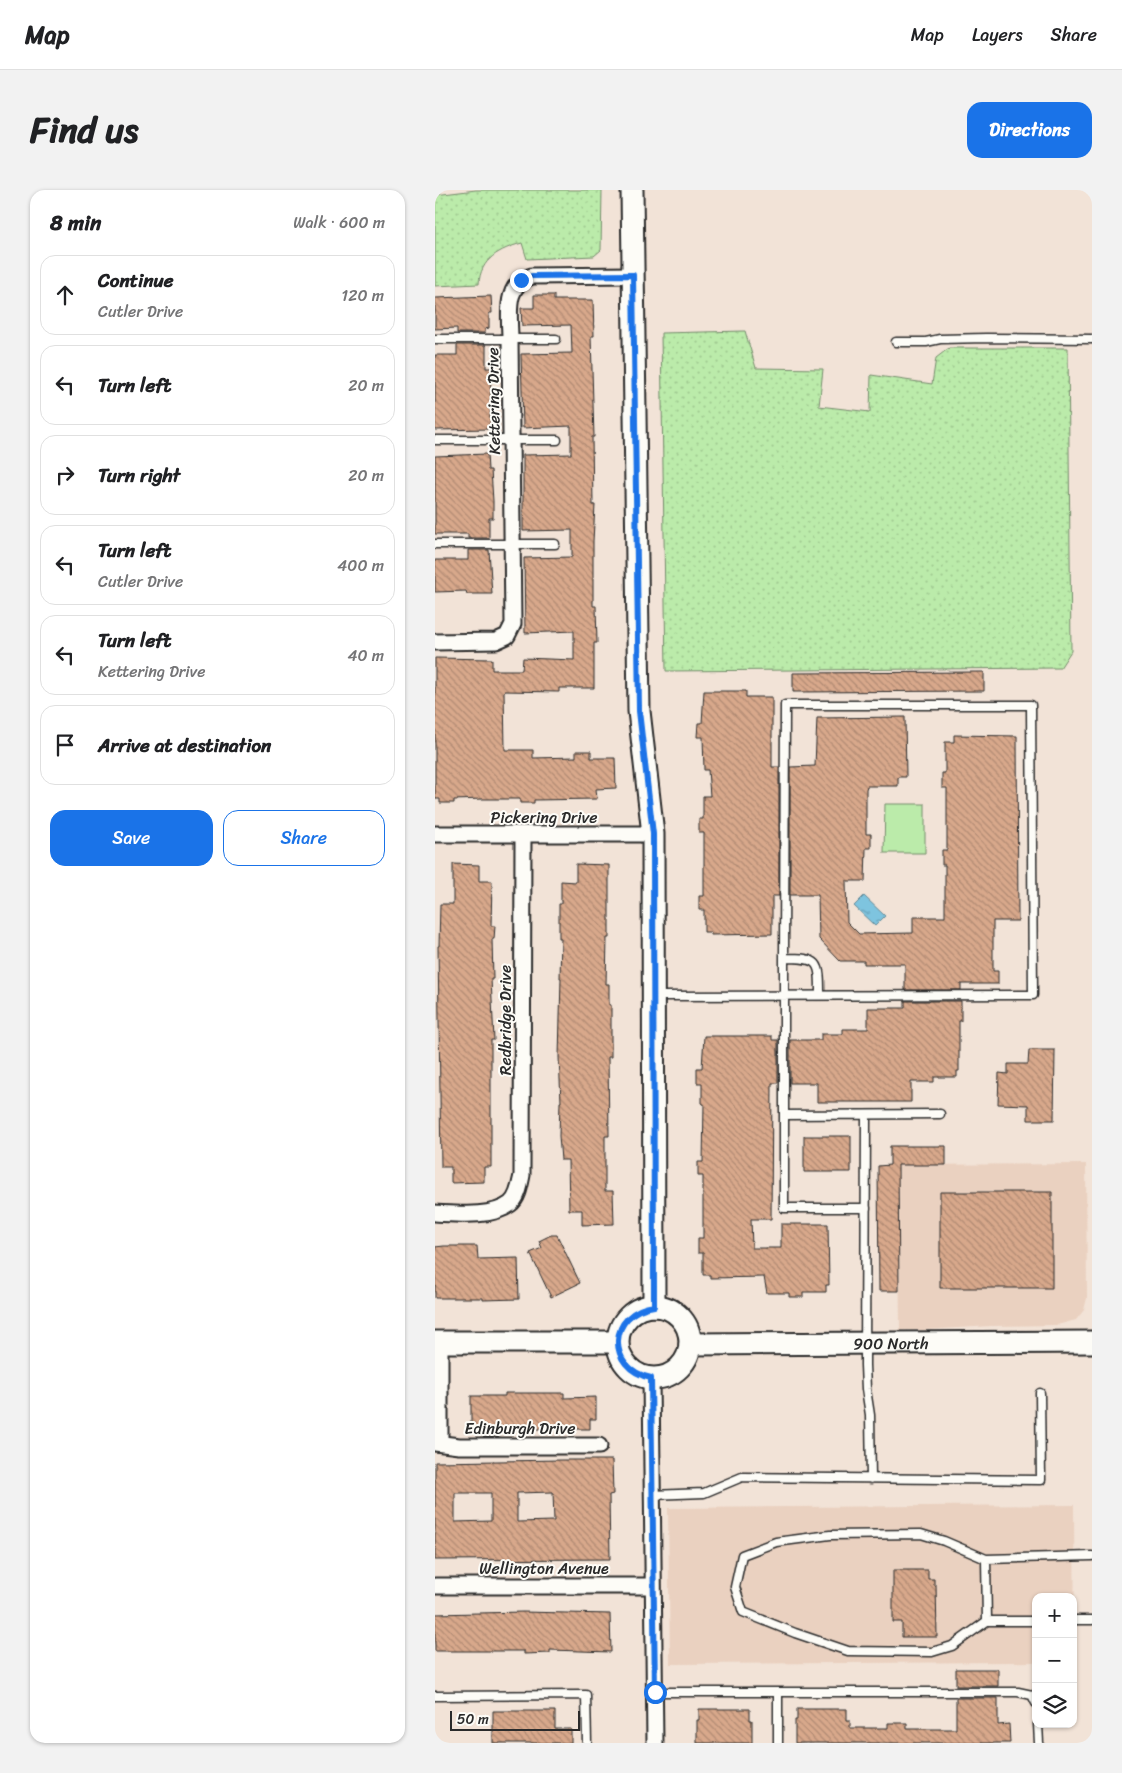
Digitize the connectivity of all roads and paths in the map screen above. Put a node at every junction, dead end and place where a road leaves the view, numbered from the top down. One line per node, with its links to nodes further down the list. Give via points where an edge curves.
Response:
1 (632, 190): 2 (street)
2 (633, 275): 4 (street, Kettering Drive, via 526,278 516,284 511,295); 17 (street, via 639,711)
3 (435, 339): 4 (lane)
4 (510, 339): 5 (lane); 9 (street, Kettering Drive)
5 (556, 339)
6 (1092, 339): 7 (lane, via 977,338)
7 (896, 342)
8 (435, 440): 9 (lane)
9 (511, 440): 10 (lane); 12 (street, Kettering Drive)
10 (557, 440)
11 (435, 544): 12 (lane)
12 (513, 544): 13 (lane); 14 (street, Kettering Drive, via 511,631 495,641)
13 (555, 544)
14 (435, 642)
15 (435, 834): 16 (street, Pickering Drive)
16 (523, 834): 17 (street, Pickering Drive); 26 (street, Redbridge Drive, via 522,1175 517,1195 511,1204 500,1209)
17 (653, 834): 21 (street)
18 (785, 958): 19 (lane); 20 (lane, via 806,958 817,965); 20 (lane, via 785,705 1031,705 1033,995)
19 (784, 995): 20 (lane); 21 (lane); 24 (lane)
20 (820, 995)
21 (653, 996): 27 (street)
22 (865, 1114): 23 (lane); 24 (lane); 25 (lane)
23 (941, 1114)
24 (784, 1115): 25 (lane, via 784,1208)
25 (865, 1208): 32 (lane)
26 (435, 1214)
27 (654, 1306): 29 (street, via 637,1310 629,1316); 31 (street, via 680,1317 689,1334)
28 (437, 1342): 29 (street); 35 (street, Edinburgh Drive)
29 (617, 1342): 33 (street, via 626,1365 641,1376)
30 (1092, 1342): 32 (street, 900 North)
31 (690, 1344): 32 (street, 900 North); 33 (street, via 678,1369)
32 (865, 1344): 37 (lane)
33 (651, 1378): 38 (street)
34 (1040, 1394): 37 (lane, via 1041,1480)
35 (438, 1443): 36 (street, Edinburgh Drive, via 459,1446)
36 (599, 1446)
37 (871, 1479): 38 (lane, via 743,1478 704,1493)
38 (652, 1495): 42 (street)
39 (1092, 1556): 40 (lane)
40 (986, 1559): 45 (lane); 45 (lane, via 921,1534 830,1535 776,1542 743,1555 735,1587 743,1612 795,1634 848,1651 932,1652 952,1646)
41 (435, 1586): 42 (street, Wellington Avenue)
42 (653, 1586): 47 (street)
43 (1077, 1620): 44 (lane)
44 (1092, 1620)
45 (987, 1621): 46 (lane)
46 (1032, 1621)
47 (655, 1692): 48 (lane); 53 (street)
48 (778, 1692): 49 (lane, via 1019,1692); 54 (lane)
49 (1032, 1695)
50 (435, 1696): 52 (lane, via 586,1695)
51 (1038, 1728): 55 (lane)
52 (587, 1743)
53 (655, 1743)
54 (778, 1743)
55 (1039, 1743)

